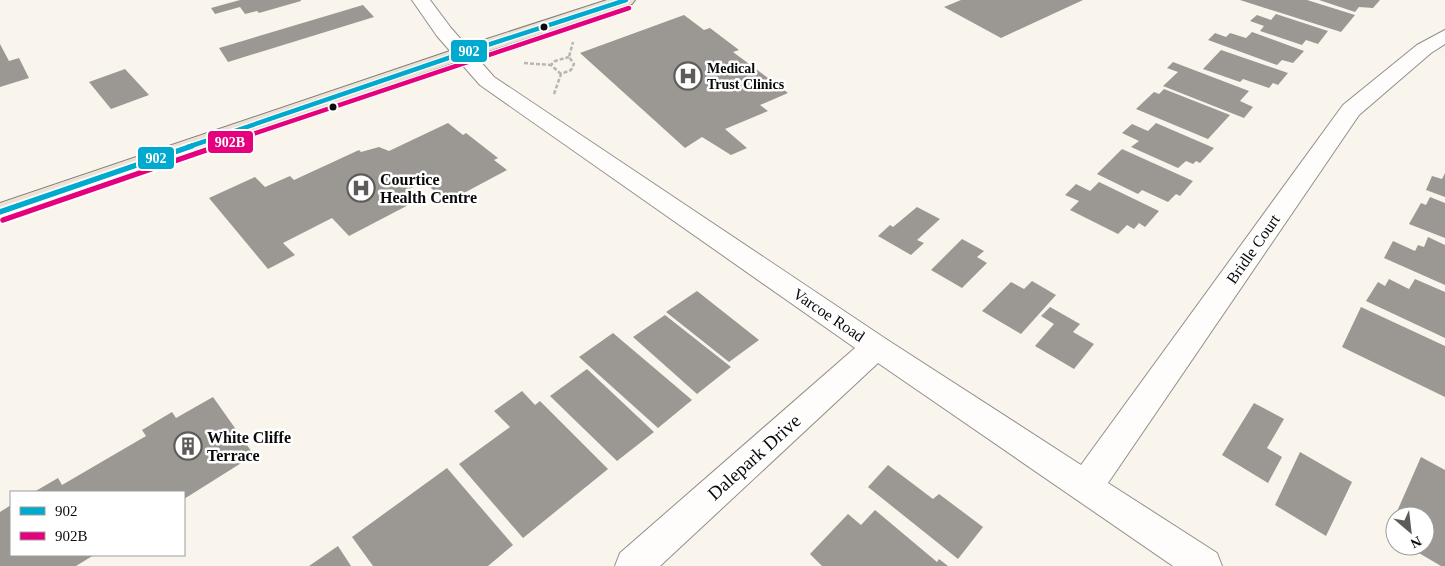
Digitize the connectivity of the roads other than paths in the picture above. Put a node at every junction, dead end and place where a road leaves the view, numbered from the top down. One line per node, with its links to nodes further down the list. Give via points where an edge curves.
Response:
1 (421, 0): 4 (street, Varcoe Road)
2 (626, 0): 4 (main road)
3 (1445, 36): 7 (street, Bridle Court, via 1424,49 1351,110)
4 (463, 53): 5 (main road); 6 (street, Varcoe Road, via 487,81)
5 (0, 212)
6 (876, 347): 7 (street, Varcoe Road); 8 (street, Dalepark Drive)
7 (1086, 486): 9 (street, Varcoe Road)
8 (632, 566)
9 (1204, 566)

